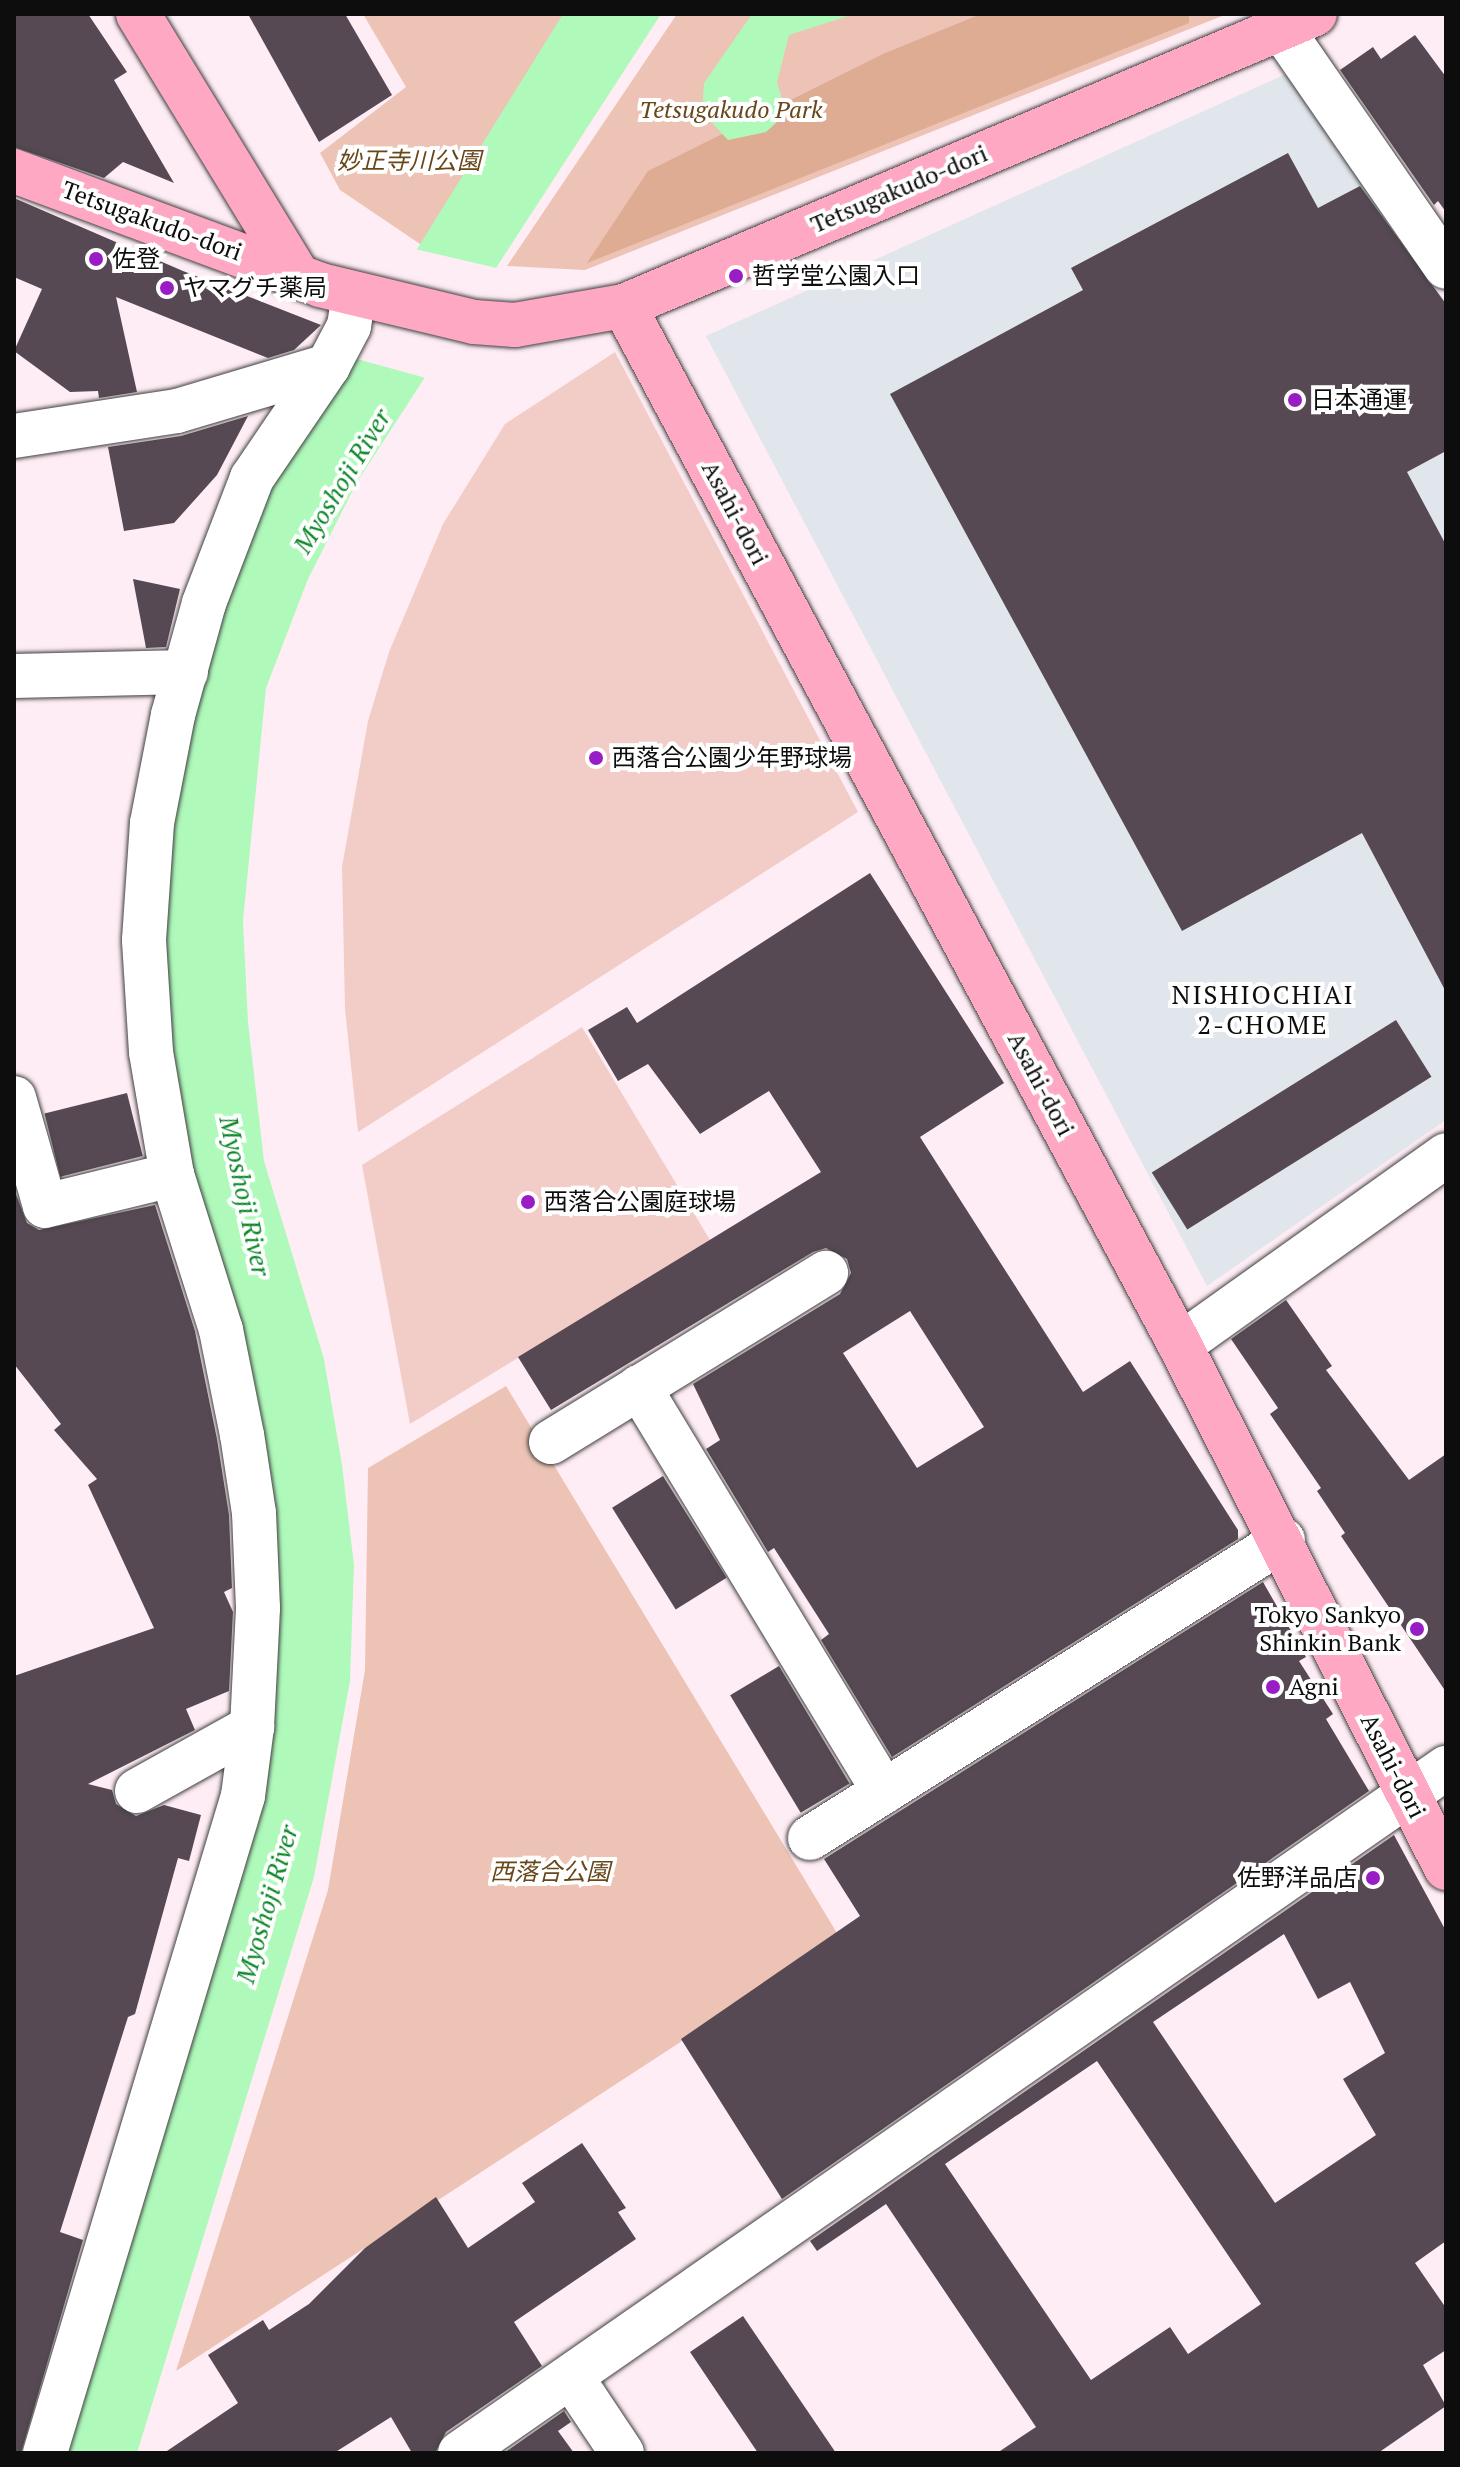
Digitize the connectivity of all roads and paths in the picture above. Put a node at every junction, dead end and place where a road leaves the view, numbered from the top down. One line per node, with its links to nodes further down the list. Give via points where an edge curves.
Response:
1 (138, 14): 5 (street)
2 (1298, 21): 4 (street); 7 (street, Tetsugakudo-dori)
3 (14, 171): 5 (street, Tetsugakudo-dori)
4 (1446, 267)
5 (297, 274): 6 (street, Tetsugakudo-dori)
6 (368, 297): 7 (street, Tetsugakudo-dori, via 474,322 515,325); 8 (street)
7 (624, 306): 16 (street, Asahi-dori)
8 (328, 366): 9 (street, via 177,411); 10 (street, via 252,478)
9 (14, 436)
10 (186, 672): 11 (street); 14 (street, via 152,823 144,940 151,1052)
11 (14, 676)
12 (14, 1098): 14 (street, via 45,1206)
13 (1446, 1155): 16 (street)
14 (172, 1175): 20 (street, via 221,1330 254,1513)
15 (826, 1273): 17 (street)
16 (1180, 1345): 19 (street, Asahi-dori)
17 (639, 1387): 18 (street); 23 (street)
18 (551, 1442)
19 (1283, 1540): 23 (street); 24 (street, Asahi-dori)
20 (252, 1727): 22 (street); 28 (street, via 243,1796)
21 (1446, 1768): 24 (street)
22 (137, 1791)
23 (884, 1792): 25 (street)
24 (1407, 1795): 26 (street, Asahi-dori); 27 (street)
25 (810, 1838)
26 (1446, 1868)
27 (572, 2378): 29 (street); 30 (street)
28 (45, 2453)
29 (460, 2453)
30 (622, 2453)

